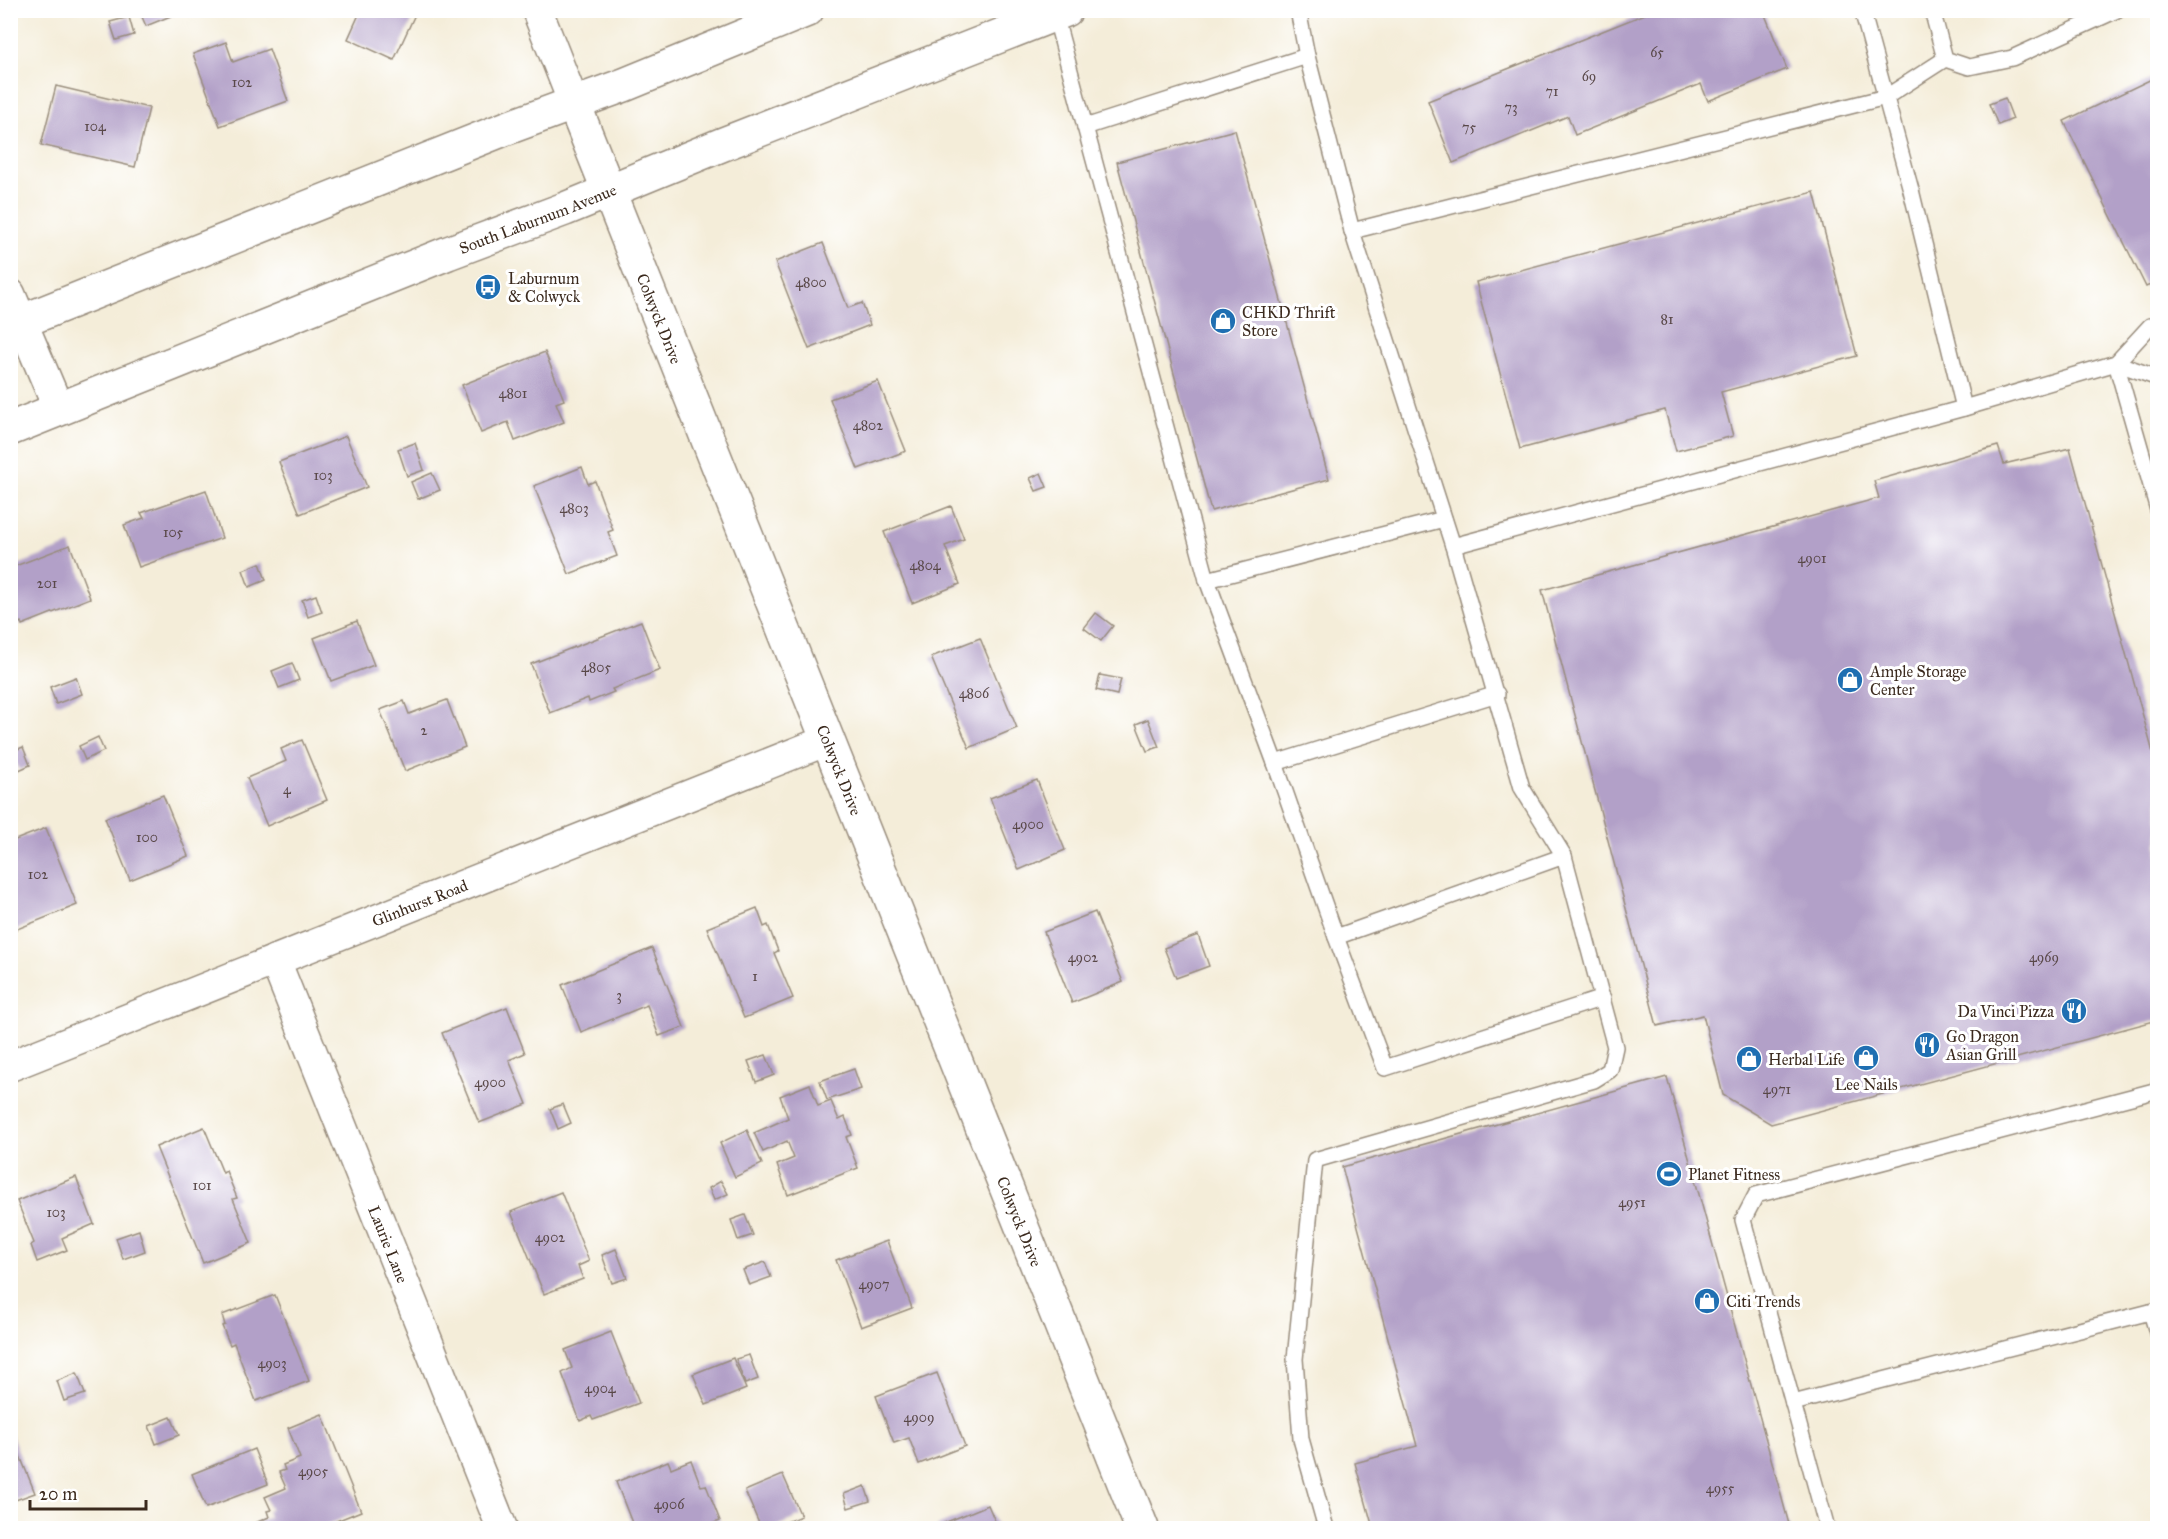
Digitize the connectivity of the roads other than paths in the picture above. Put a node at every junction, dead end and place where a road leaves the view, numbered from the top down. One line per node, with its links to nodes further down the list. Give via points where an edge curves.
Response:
1 (537, 10): 11 (street, Colwyck Drive)
2 (807, 10): 11 (main road)
3 (1298, 10): 8 (lane)
4 (1862, 10): 10 (lane)
5 (1932, 10): 9 (lane)
6 (2117, 10): 9 (lane, via 2012,58 1970,67)
7 (1060, 13): 12 (lane); 13 (main road, South Laburnum Avenue)
8 (1307, 56): 12 (lane); 14 (lane)
9 (1945, 59): 10 (lane)
10 (1886, 97): 14 (lane); 19 (lane)
11 (574, 104): 13 (main road, Colwyck Drive); 15 (main road)
12 (1085, 128): 25 (lane)
13 (609, 191): 20 (main road, South Laburnum Avenue); 27 (main road, Colwyck Drive)
14 (1352, 231): 23 (lane)
15 (14, 314): 20 (street)
16 (2157, 324): 17 (lane, via 2150,326)
17 (2116, 363): 18 (lane); 19 (lane); 22 (lane)
18 (2157, 378)
19 (1964, 408): 24 (lane)
20 (59, 410): 21 (main road, South Laburnum Avenue)
21 (10, 429)
22 (2157, 510)
23 (1444, 519): 24 (lane); 25 (lane)
24 (1453, 546): 26 (lane)
25 (1207, 580): 28 (lane)
26 (1497, 694): 28 (lane); 29 (lane, via 1522,788)
27 (828, 740): 31 (street, Glinhurst Road); 39 (main road, Colwyck Drive)
28 (1275, 763): 30 (lane)
29 (1564, 856): 30 (lane); 32 (lane)
30 (1336, 936): 32 (lane, via 1385,1068)
31 (274, 960): 33 (street, Glinhurst Road); 38 (street, Laurie Lane)
32 (1603, 998): 40 (lane, via 1616,1047 1610,1070 1594,1080 1315,1160 1295,1359 1301,1439)
33 (10, 1066)
34 (2157, 1090): 37 (lane, via 1756,1195 1743,1220)
35 (2154, 1311): 36 (lane); 37 (lane)
36 (2157, 1336)
37 (1792, 1403): 41 (lane)
38 (502, 1528)
39 (1142, 1528)
40 (1326, 1528)
41 (1827, 1528)

